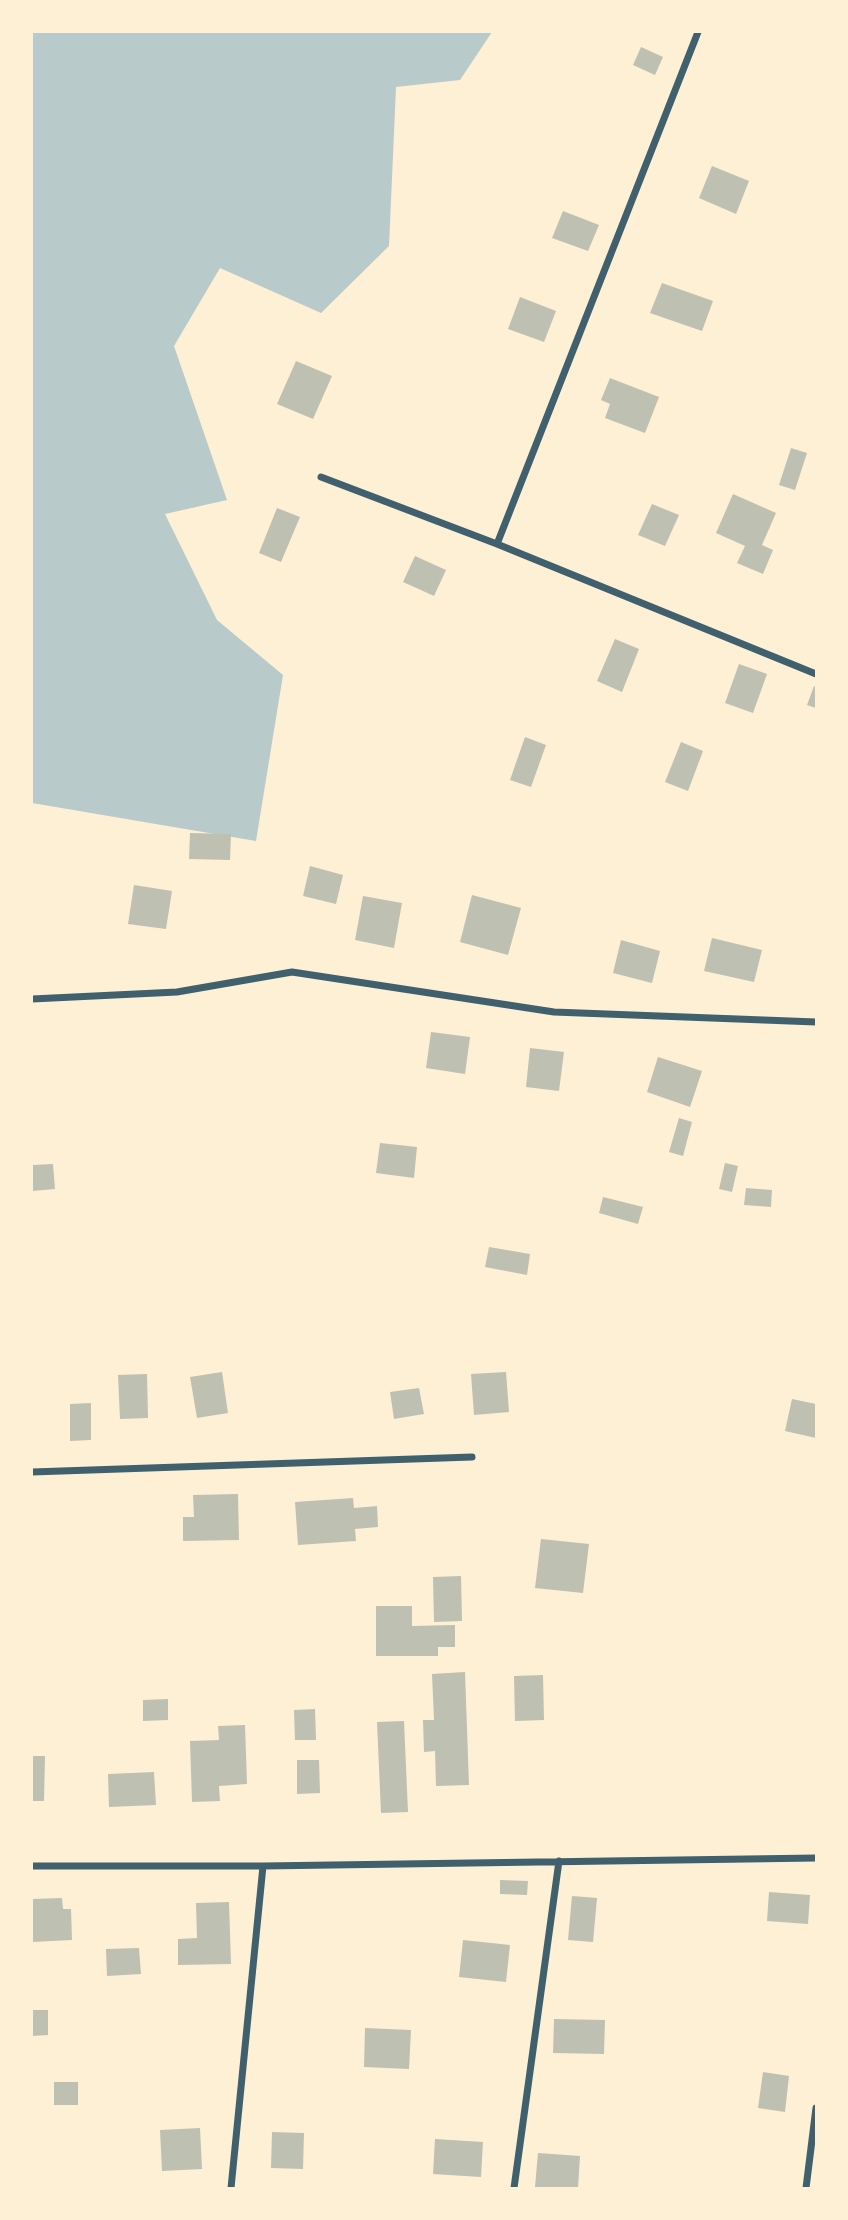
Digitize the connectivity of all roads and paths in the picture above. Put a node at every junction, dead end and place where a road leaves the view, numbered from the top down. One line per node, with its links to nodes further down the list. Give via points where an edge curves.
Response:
1 (698, 32): 3 (street)
2 (321, 477): 3 (street)
3 (497, 544): 4 (street)
4 (817, 674)
5 (32, 999): 6 (street, via 177,992 292,972 554,1012)
6 (817, 1022)
7 (472, 1457): 8 (street)
8 (32, 1472)
9 (817, 1858): 10 (street)
10 (559, 1861): 12 (street); 15 (street)
11 (32, 1866): 12 (street)
12 (263, 1866): 14 (street)
13 (817, 2109): 16 (street)
14 (231, 2189)
15 (514, 2189)
16 (806, 2189)

